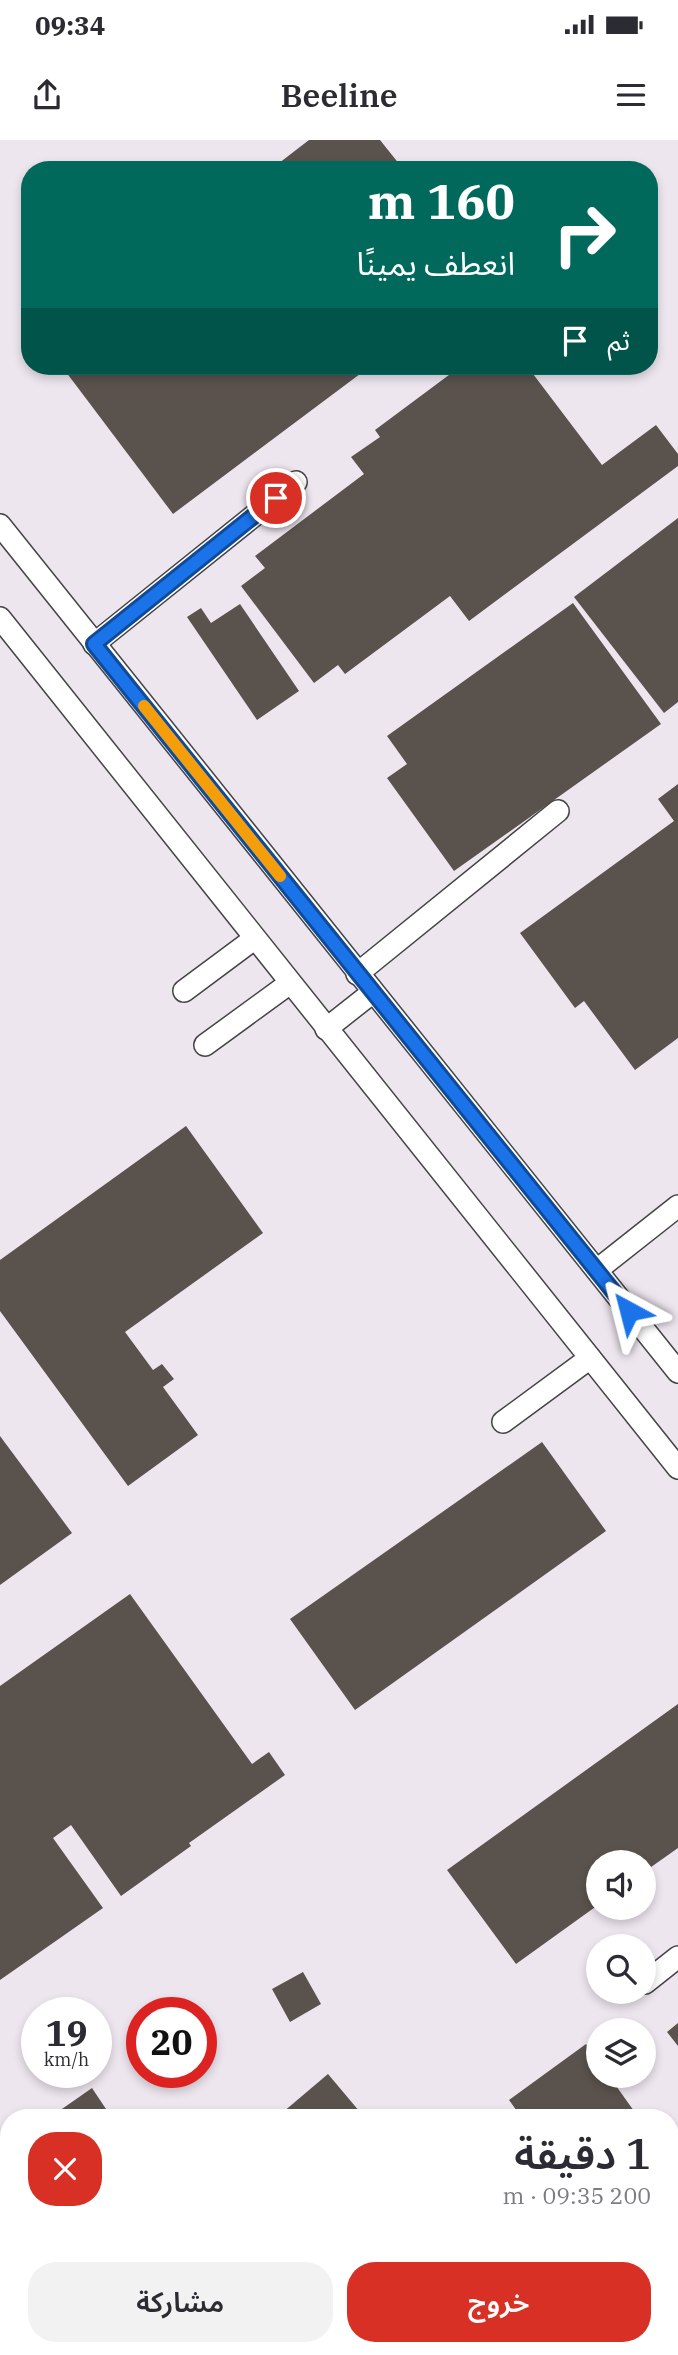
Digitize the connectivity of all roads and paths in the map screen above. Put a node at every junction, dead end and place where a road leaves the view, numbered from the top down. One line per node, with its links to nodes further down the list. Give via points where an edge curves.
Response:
1 (296, 482): 4 (lane)
2 (0, 525): 4 (lane)
3 (0, 618): 6 (lane)
4 (94, 644): 7 (lane)
5 (558, 811): 7 (lane)
6 (254, 939): 8 (lane); 9 (lane)
7 (358, 974): 10 (lane)
8 (290, 983): 11 (lane); 12 (lane)
9 (184, 991)
10 (373, 992): 11 (lane); 14 (lane)
11 (326, 1029): 15 (lane)
12 (205, 1045)
13 (678, 1206): 14 (lane)
14 (597, 1270): 16 (lane)
15 (590, 1358): 17 (lane); 18 (lane)
16 (678, 1372)
17 (503, 1422)
18 (678, 1468)
19 (678, 1957): 20 (lane)
20 (656, 1974)

